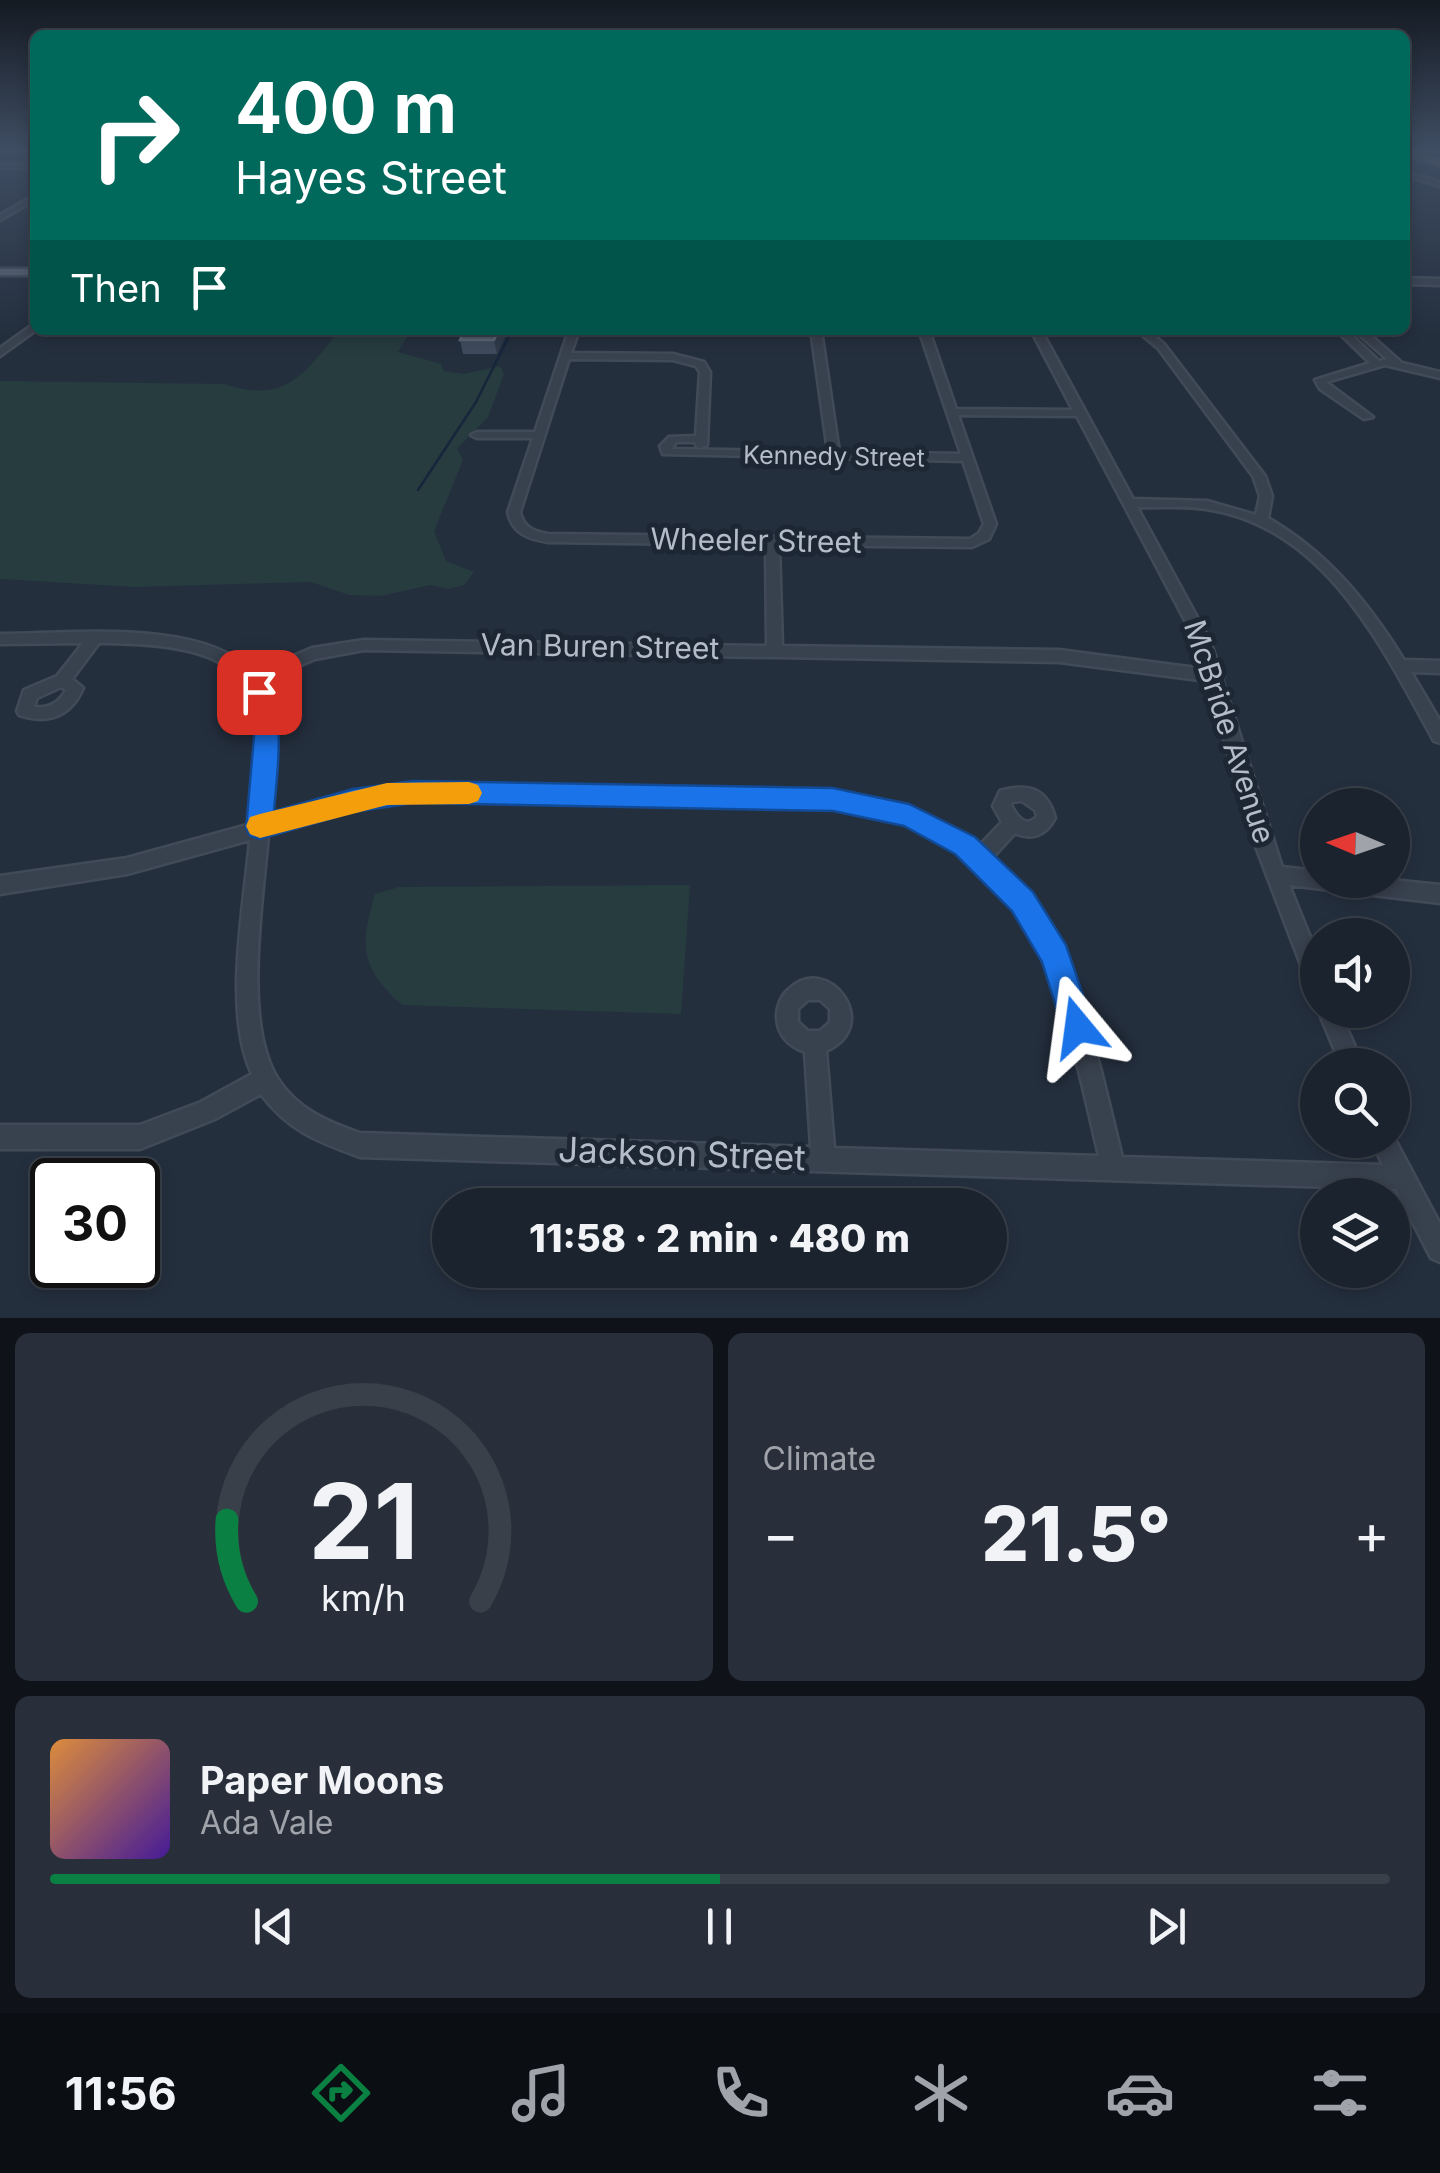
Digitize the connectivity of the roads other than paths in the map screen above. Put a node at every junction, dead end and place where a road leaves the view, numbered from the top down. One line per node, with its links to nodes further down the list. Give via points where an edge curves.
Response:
1 (0, 272): 2 (main road)
2 (30, 272)
3 (1410, 281): 4 (street)
4 (1440, 282)
5 (30, 330): 13 (street)
6 (572, 335): 14 (street)
7 (817, 335): 25 (street)
8 (926, 335): 18 (street)
9 (1039, 335): 19 (street, McBride Avenue)
10 (1148, 335): 28 (street, via 1259,476 1266,496)
11 (1347, 335): 15 (street)
12 (1364, 335): 16 (street)
13 (0, 353)
14 (566, 356): 22 (street); 23 (street, via 696,362 705,372)
15 (1380, 364): 16 (street); 20 (street, via 1320,380)
16 (1398, 364): 17 (street)
17 (1440, 374)
18 (952, 412): 19 (street); 26 (street)
19 (1080, 413): 27 (street, McBride Avenue)
20 (1368, 416)
21 (477, 435): 22 (street)
22 (541, 436): 29 (street, Wheeler Street, via 514,512 527,533)
23 (702, 439): 24 (street); 24 (street, via 673,438 666,446 675,454)
24 (701, 454): 25 (street, Kennedy Street)
25 (834, 456): 26 (street, Kennedy Street)
26 (966, 458): 29 (street, Wheeler Street, via 990,524 984,536 958,544)
27 (1132, 503): 28 (street, via 1206,505); 35 (street, McBride Avenue)
28 (1262, 520): 33 (street, via 1324,562)
29 (772, 542): 32 (street)
30 (0, 640): 31 (street)
31 (93, 641): 36 (street); 37 (street, via 194,647 230,660)
32 (776, 650): 35 (street, Van Buren Street, via 1060,656); 37 (street, Van Buren Street, via 364,645 312,654)
33 (1399, 666): 34 (street); 38 (street)
34 (1440, 667)
35 (1216, 676): 42 (street, McBride Avenue)
36 (62, 680)
37 (252, 680): 40 (street, via 267,725)
38 (1440, 736)
39 (1012, 824): 41 (street)
40 (260, 828): 41 (street, via 353,800 413,792 833,800 909,816); 44 (street, via 128,866); 49 (street, via 247,999 250,1044)
41 (980, 857): 53 (street, via 1022,901 1055,956)
42 (1276, 875): 43 (street); 47 (street, McBride Avenue)
43 (1300, 878)
44 (0, 885)
45 (1410, 891): 46 (street)
46 (1440, 894)
47 (1300, 937)
48 (815, 1044): 51 (street)
49 (264, 1080): 50 (street, via 207,1112 140,1137); 51 (street, Jackson Street, via 304,1122 360,1144)
50 (0, 1136)
51 (823, 1158): 53 (street, Jackson Street)
52 (1392, 1158): 54 (street)
53 (1113, 1166): 54 (street, Jackson Street)
54 (1401, 1177): 55 (street)
55 (1440, 1249)

